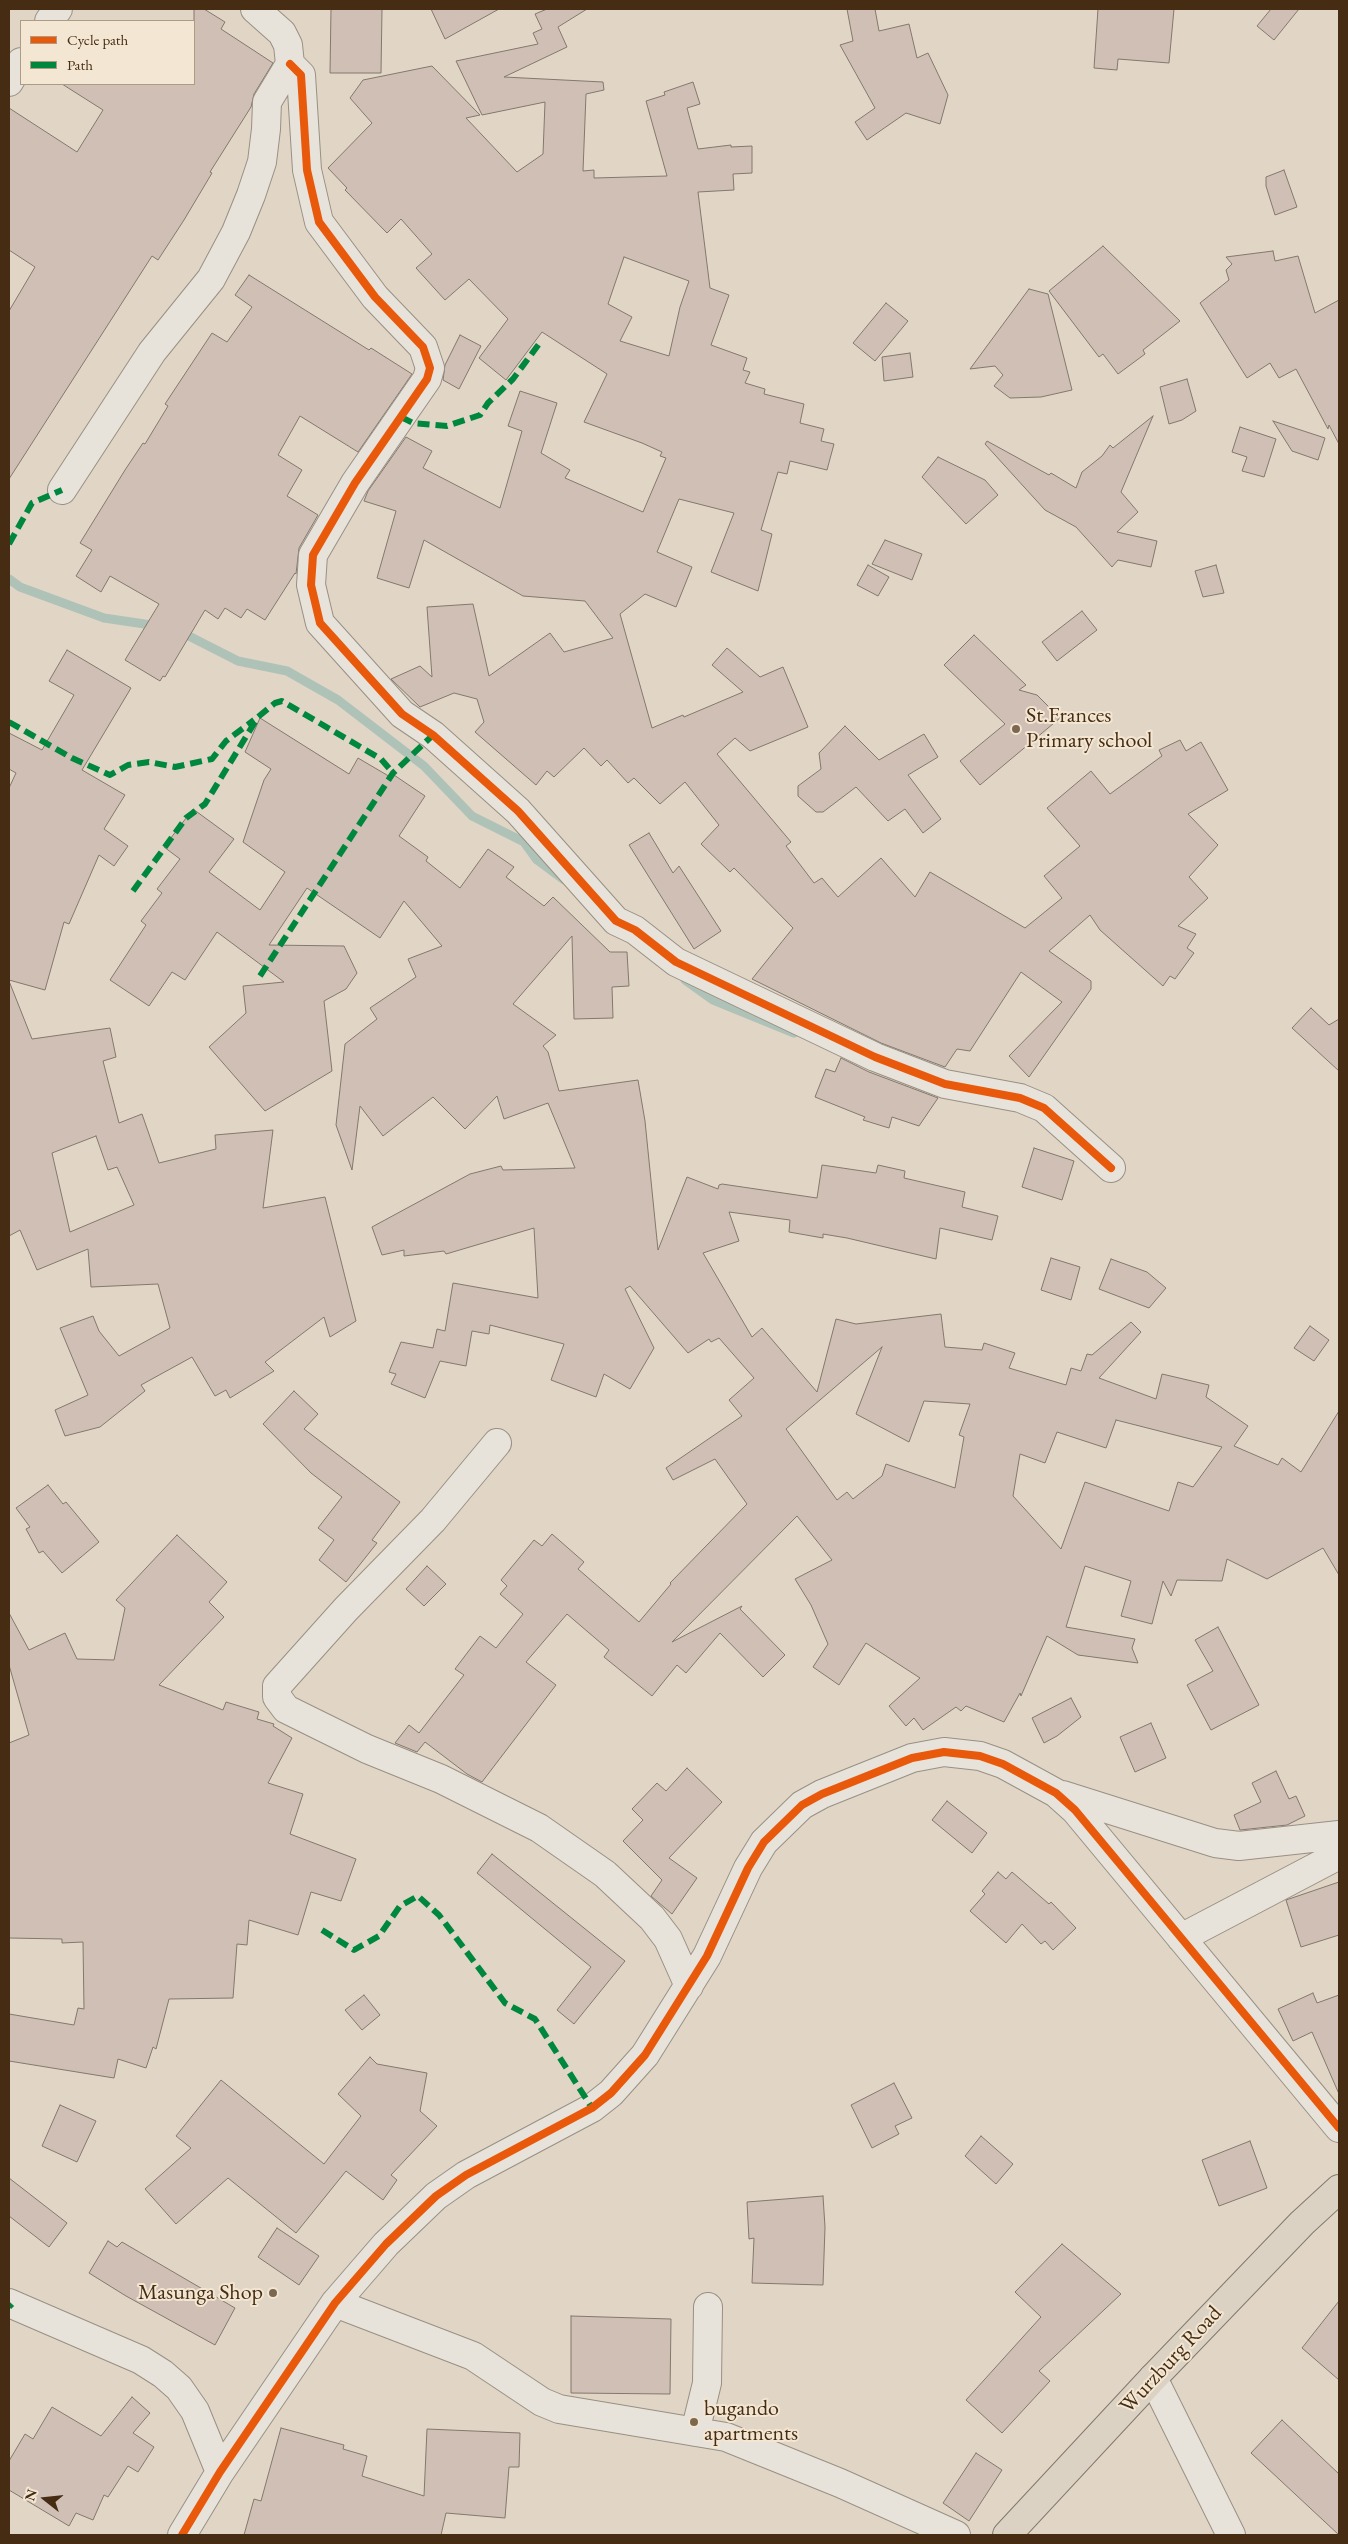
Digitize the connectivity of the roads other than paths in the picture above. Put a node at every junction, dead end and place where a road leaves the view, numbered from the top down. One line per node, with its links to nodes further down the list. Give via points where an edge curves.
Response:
1 (58, 9): 3 (street)
2 (256, 9): 5 (street, via 282,33 288,46)
3 (50, 20)
4 (20, 64): 6 (street)
5 (290, 64): 7 (street, via 266,102 262,162 228,248 211,279 152,352); 8 (street, via 301,75 307,170 319,222 375,297 423,347 430,368 427,379 355,483 313,555 310,585 320,623 402,714 433,735 518,811 616,921 636,930 676,962 875,1057 945,1084 1020,1098 1044,1108)
6 (9, 82)
7 (62, 490)
8 (1111, 1168)
9 (496, 1443): 14 (street, via 433,1520 277,1686 277,1698 286,1709 367,1749 441,1779 539,1828 604,1874 652,1918 668,1939)
10 (1056, 1793): 11 (street, via 1215,1843 1239,1846); 13 (street, via 1074,1810); 14 (street, via 1003,1764 980,1756 944,1752 912,1758 822,1794 802,1805 764,1842)
11 (1339, 1835)
12 (1339, 1855): 13 (street)
13 (1181, 1938): 15 (street)
14 (689, 1986): 18 (street, via 646,2055 611,2093 592,2108 466,2175 436,2196 386,2244)
15 (1339, 2128)
16 (1339, 2189): 20 (main road, Wurzburg Road, via 1302,2223)
17 (9, 2303): 22 (street, via 140,2360 164,2374 180,2388 195,2411)
18 (335, 2303): 21 (street, via 474,2356 542,2402 559,2409); 22 (street)
19 (708, 2308): 21 (street, via 707,2383)
20 (1153, 2378): 25 (main road, Wurzburg Road); 26 (street)
21 (695, 2432): 24 (street, via 726,2437 764,2451)
22 (220, 2472): 23 (street)
23 (182, 2535)
24 (956, 2535)
25 (1007, 2535)
26 (1231, 2535)

